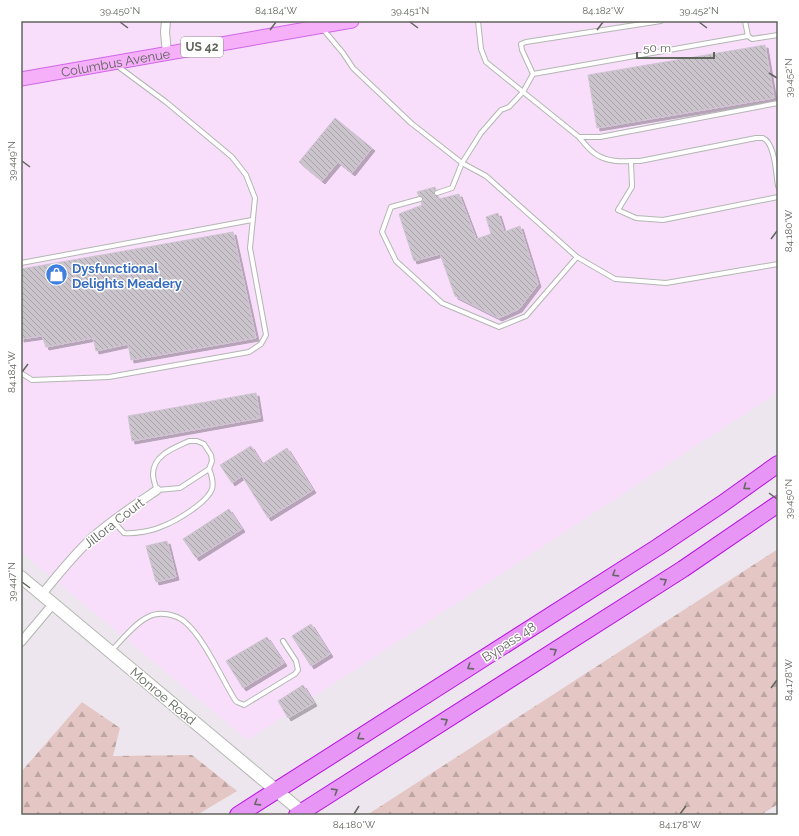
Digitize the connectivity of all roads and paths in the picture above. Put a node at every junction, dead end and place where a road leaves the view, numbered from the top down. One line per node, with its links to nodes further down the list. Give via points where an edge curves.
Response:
1 (166, 21): 9 (street)
2 (352, 21): 6 (main road, Columbus Avenue / US 42)
3 (478, 21): 13 (lane, via 481,49 486,62)
4 (661, 21): 11 (lane, via 521,44)
5 (745, 21): 8 (lane)
6 (321, 26): 9 (main road, Columbus Avenue / US 42); 17 (lane, via 353,68 411,123)
7 (778, 35): 8 (lane, via 752,39)
8 (748, 36): 11 (lane)
9 (168, 53): 10 (main road, Columbus Avenue / US 42)
10 (113, 63): 12 (main road, Columbus Avenue / US 42); 22 (lane, via 166,102 232,157 246,175 255,198)
11 (533, 74): 13 (lane)
12 (21, 79)
13 (523, 92): 15 (lane); 17 (lane, via 509,107 501,110 481,133)
14 (778, 103): 15 (lane, via 600,137)
15 (579, 137): 16 (lane, via 596,155 611,161)
16 (632, 161): 18 (lane, via 763,138 773,154); 20 (lane, via 632,187 618,210 636,218 663,220)
17 (462, 163): 19 (lane, via 452,188); 23 (lane, via 486,176)
18 (778, 186)
19 (437, 193)
20 (778, 197)
21 (420, 198): 23 (lane, via 391,207 382,232 396,261 442,303 499,327 526,316)
22 (252, 220): 24 (lane); 26 (lane, via 250,248 266,335 261,344 250,352 109,377 32,380)
23 (577, 257): 25 (lane, via 615,279 666,283)
24 (21, 263)
25 (778, 264)
26 (21, 373)
27 (778, 464): 38 (highway, Bypass 48, one-way to 38, via 658,547)
28 (209, 469): 29 (lane, via 180,488); 29 (lane, via 211,455 204,444 189,441 161,456 154,465 153,475); 31 (lane, via 213,478 212,490 181,517 162,527 130,534 124,533)
29 (157, 490): 31 (street, Jillora Court)
30 (778, 504): 39 (highway, one-way to 30, via 683,569)
31 (113, 521): 33 (street, Jillora Court, via 76,554)
32 (21, 576): 33 (street, Monroe Road)
33 (42, 594): 34 (street, Monroe Road)
34 (54, 604): 36 (street); 37 (street, Monroe Road)
35 (283, 640): 37 (lane, via 296,661 298,670 244,705 235,700 204,645 179,617 164,614 149,616)
36 (21, 642)
37 (110, 652): 38 (street, Monroe Road)
38 (276, 790): 39 (street, Monroe Road); 40 (highway, Bypass 48, one-way to 40)
39 (302, 814)
40 (238, 815)

